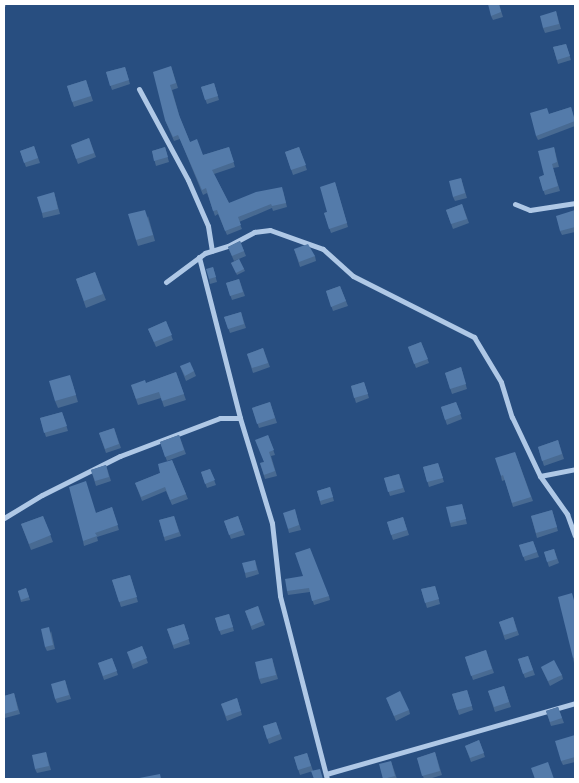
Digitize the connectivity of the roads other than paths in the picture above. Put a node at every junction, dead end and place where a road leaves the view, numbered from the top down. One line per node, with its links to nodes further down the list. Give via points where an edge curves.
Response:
1 (139, 89): 4 (street, via 188,180 208,226)
2 (575, 203): 3 (street, via 530,210)
3 (515, 204)
4 (212, 251): 5 (street); 9 (street, via 254,232 270,230 293,236 323,249 353,276 474,337 497,373 512,417)
5 (199, 257): 6 (street); 7 (street)
6 (166, 282)
7 (240, 418): 10 (street, via 220,418 120,456); 13 (street, via 272,523 280,596)
8 (575, 469): 9 (street)
9 (540, 476): 11 (street, via 567,514)
10 (4, 518)
11 (575, 536)
12 (575, 703): 13 (street)
13 (326, 777)

